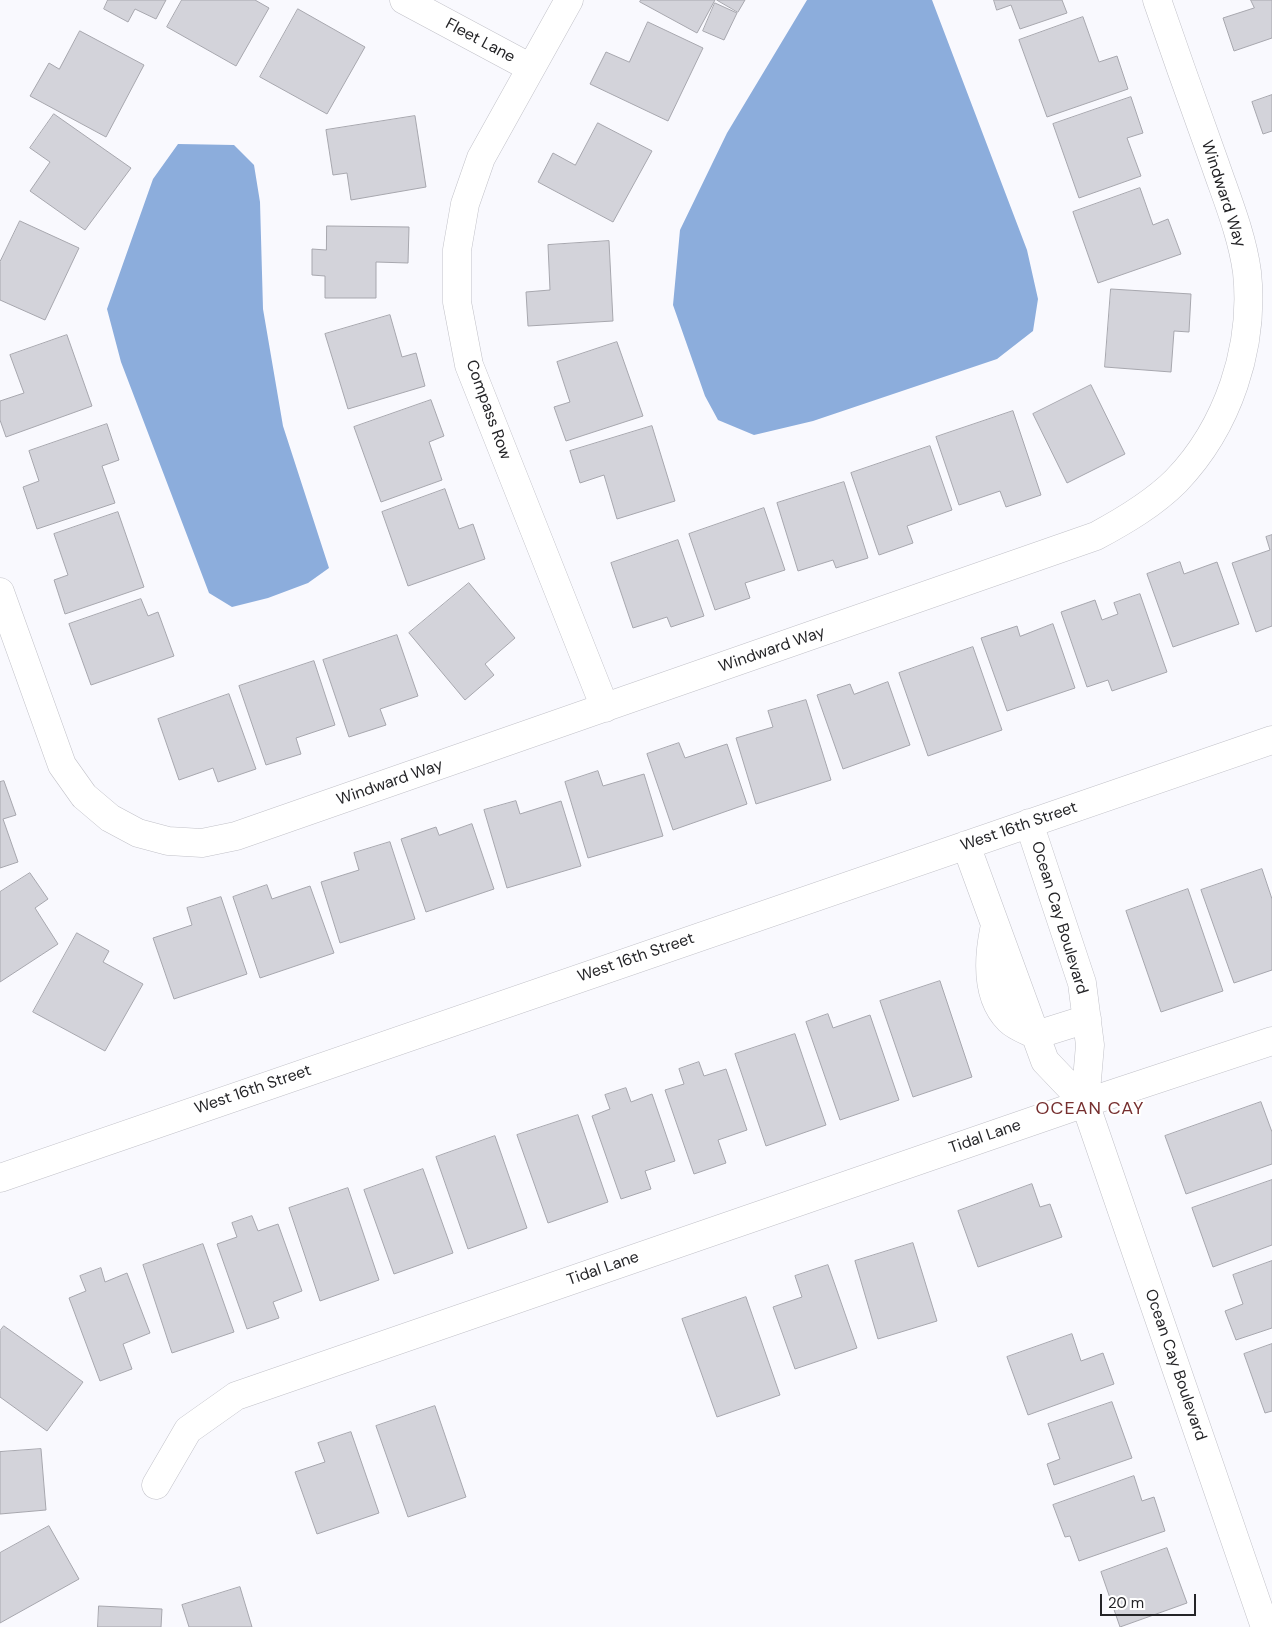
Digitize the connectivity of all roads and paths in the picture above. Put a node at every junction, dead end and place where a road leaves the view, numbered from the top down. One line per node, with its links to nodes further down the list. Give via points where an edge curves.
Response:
1 (404, 0): 4 (street, Fleet Lane)
2 (569, 0): 4 (street, Compass Row)
3 (1157, 0): 6 (street, Windward Way, via 1238,230 1247,272 1248,316 1241,361 1228,402 1206,444 1176,481 1137,514 1096,536)
4 (531, 68): 6 (street, Compass Row, via 481,158 465,204 457,250 457,302 469,366)
5 (0, 592): 6 (street, Windward Way, via 62,765 84,796 110,818 138,833 168,841 202,843 236,836)
6 (605, 708)
7 (1272, 740): 8 (street, West 16th Street)
8 (1030, 823): 9 (street, West 16th Street); 10 (street, Ocean Cay Boulevard, via 1082,983)
9 (966, 845): 11 (street, Ocean Cay Boulevard); 14 (street, West 16th Street)
10 (1087, 1019): 11 (street); 13 (street, Ocean Cay Boulevard, via 1090,1045)
11 (1036, 1036): 13 (street, Ocean Cay Boulevard, via 1045,1061)
12 (1272, 1041): 13 (street)
13 (1085, 1103): 15 (street, Tidal Lane, via 236,1396 188,1430); 16 (street, Ocean Cay Boulevard)
14 (0, 1178)
15 (156, 1485)
16 (1265, 1627)

